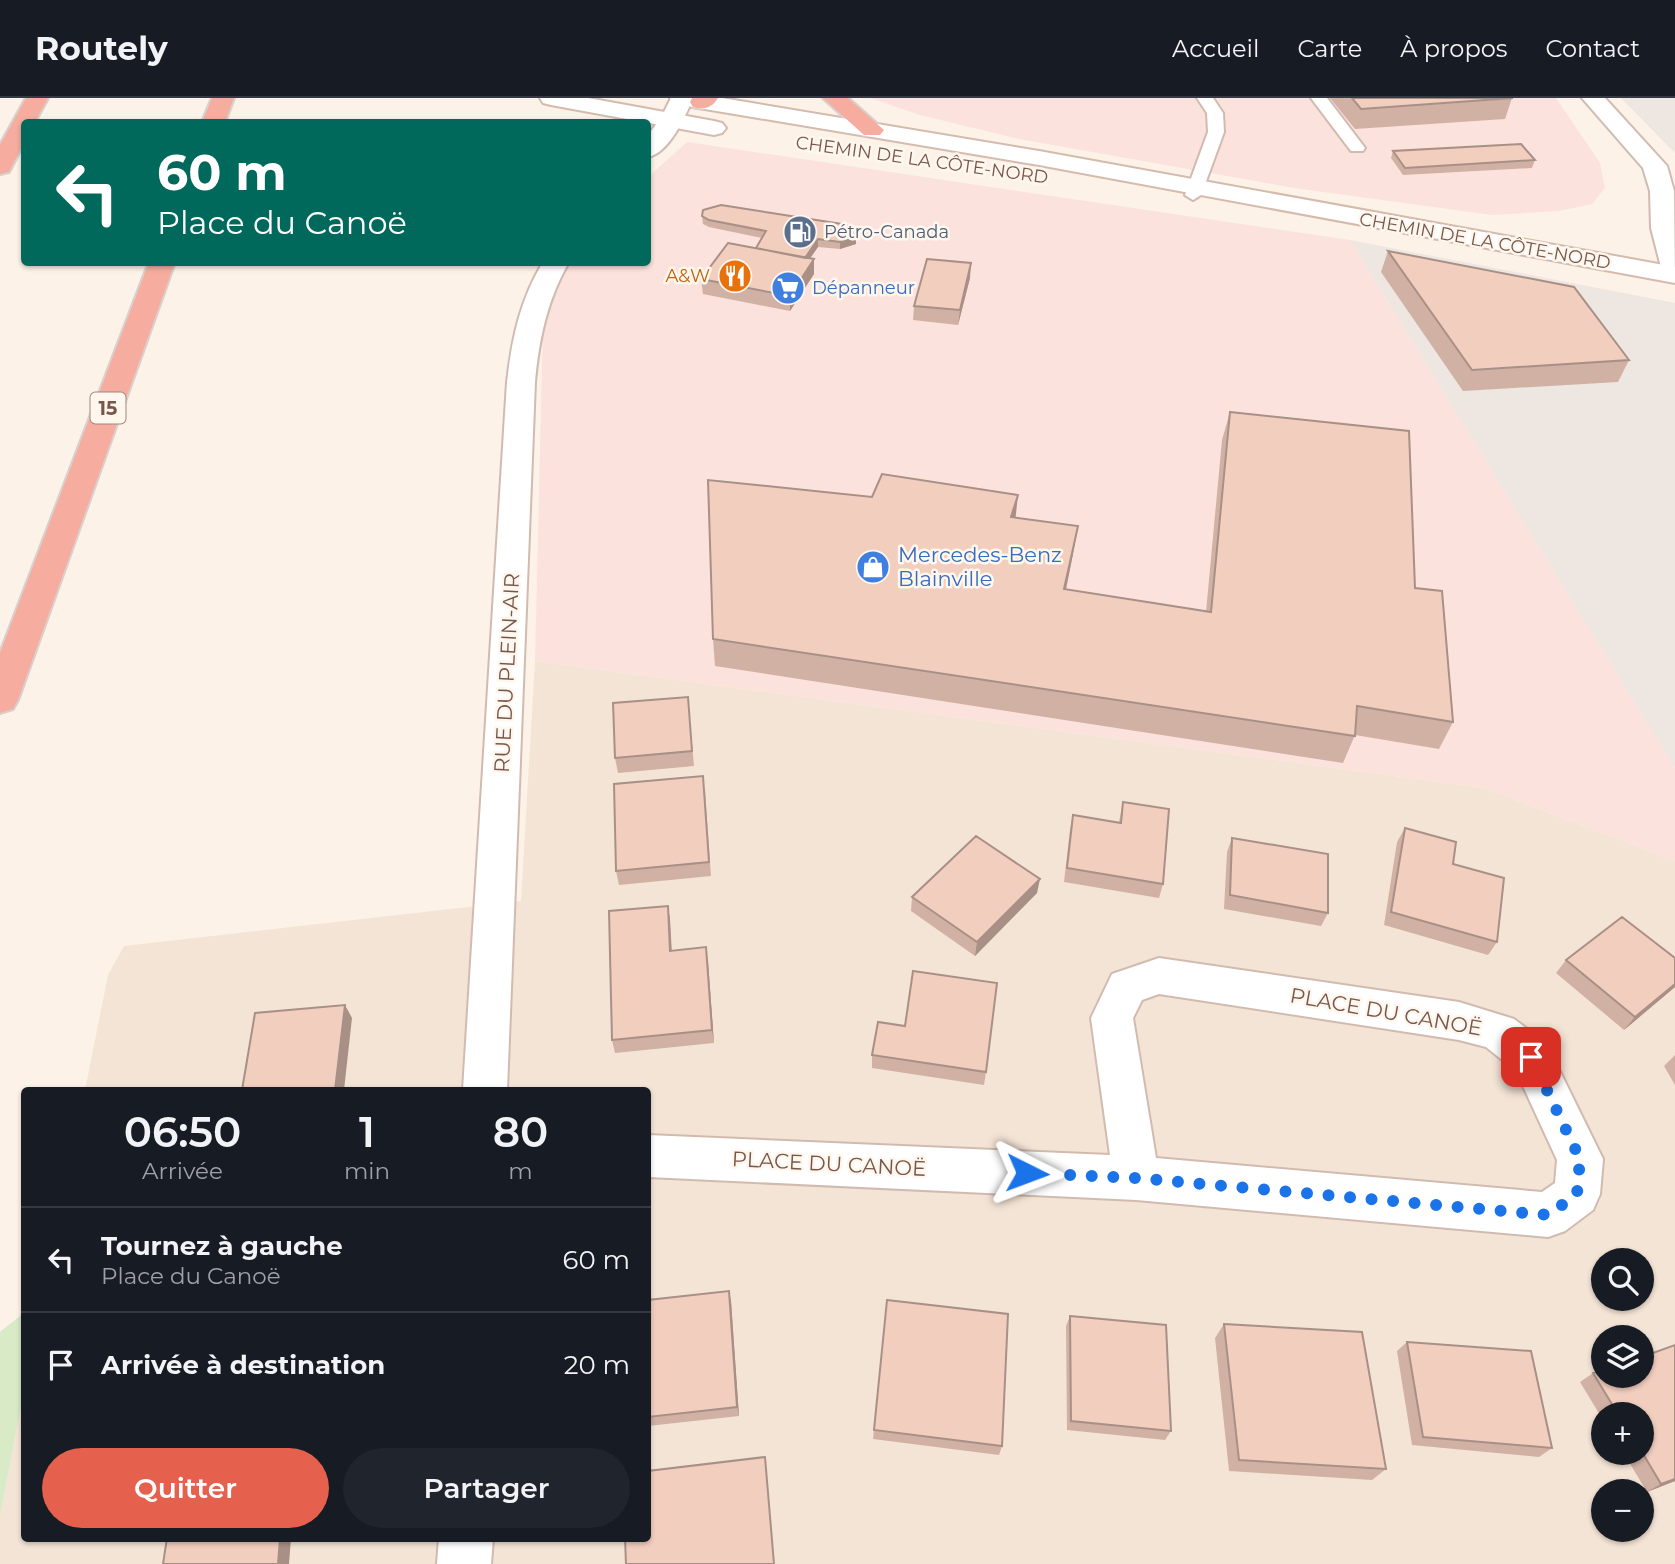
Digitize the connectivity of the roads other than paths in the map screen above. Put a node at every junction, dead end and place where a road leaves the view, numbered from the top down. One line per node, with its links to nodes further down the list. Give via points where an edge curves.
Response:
1 (37, 98): 9 (highway)
2 (223, 98): 10 (highway)
3 (551, 98): 8 (street, CHEMIN DE LA CÔTE-NORD)
4 (834, 98): 12 (highway)
5 (1205, 98): 18 (lane, via 1217,122)
6 (1319, 98): 15 (lane)
7 (1593, 98): 21 (street, via 1655,166)
8 (687, 102): 12 (street, CHEMIN DE LA CÔTE-NORD); 13 (street, CHEMIN DE LA CÔTE-NORD); 14 (street)
9 (26, 119)
10 (215, 119)
11 (21, 127): 17 (highway)
12 (872, 130): 18 (street, CHEMIN DE LA CÔTE-NORD)
13 (733, 131)
14 (651, 146)
15 (1357, 148)
16 (860, 152): 18 (street, CHEMIN DE LA CÔTE-NORD, via 1030,176)
17 (0, 166)
18 (1194, 192): 21 (street, CHEMIN DE LA CÔTE-NORD)
19 (161, 266): 22 (highway, 15)
20 (554, 266): 23 (street, RUE DU PLEIN-AIR, via 533,311 521,382)
21 (1675, 273)
22 (0, 700)
23 (485, 1087)
24 (651, 1156): 25 (street, PLACE DU CANOË)
25 (1136, 1178): 25 (street, PLACE DU CANOË, via 1548,1215 1577,1194 1580,1159 1531,1057 1499,1032 1459,1021 1159,976 1127,987 1112,1018)
26 (466, 1542): 27 (street)
27 (464, 1564)

